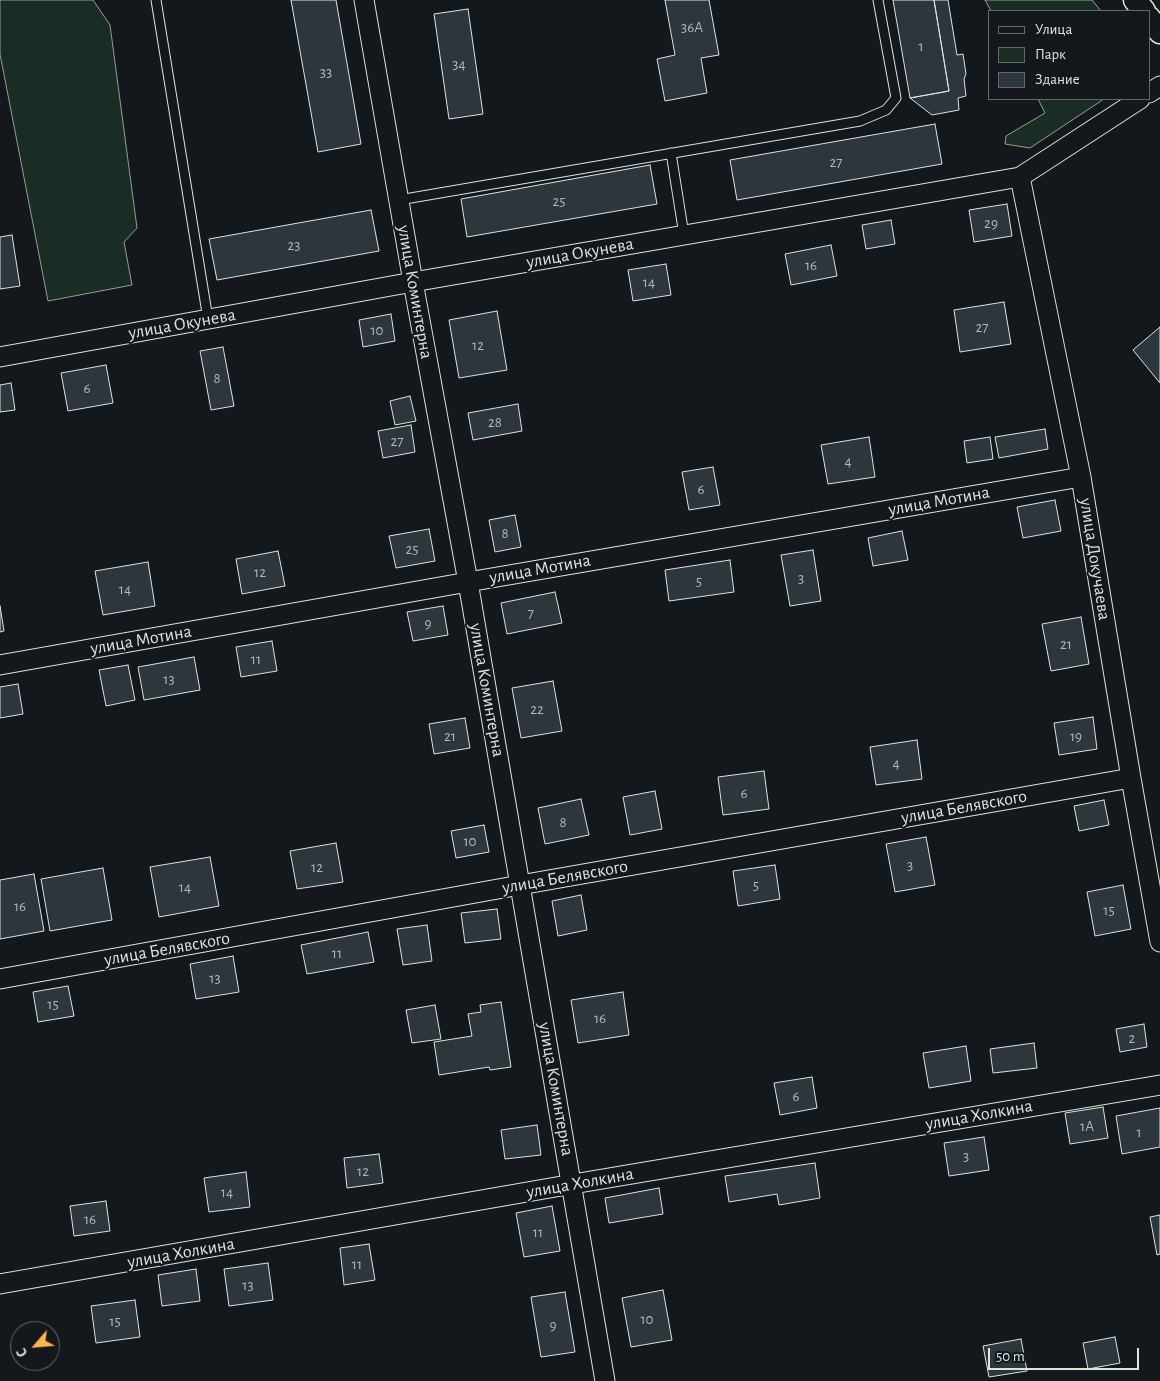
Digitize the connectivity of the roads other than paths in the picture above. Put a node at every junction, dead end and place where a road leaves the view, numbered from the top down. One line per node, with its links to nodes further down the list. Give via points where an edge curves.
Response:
1 (156, 0): 14 (lane)
2 (364, 0): 11 (street, улица Коминтерна)
3 (878, 0): 9 (lane, via 896,98 886,110 860,121)
4 (1135, 0): 5 (street)
5 (1143, 10)
6 (1150, 19): 7 (street)
7 (1160, 32)
8 (1138, 100): 10 (street, улица Окунева)
9 (672, 153): 11 (lane); 12 (lane)
10 (1020, 177): 12 (street, улица Окунева); 16 (street, улица Докучаева)
11 (399, 200): 13 (street, улица Коминтерна)
12 (684, 235): 13 (street, улица Окунева)
13 (413, 282): 14 (street, улица Окунева); 17 (street, улица Коминтерна)
14 (208, 319): 15 (street, улица Окунева)
15 (0, 357)
16 (1081, 477): 17 (street, улица Мотина); 19 (street, улица Докучаева)
17 (468, 582): 18 (street, улица Мотина); 20 (street, улица Коминтерна)
18 (0, 665)
19 (1131, 778): 20 (street, улица Белявского); 21 (street, улица Докучаева)
20 (520, 885): 22 (street, улица Белявского); 24 (street, улица Коминтерна)
21 (1159, 933)
22 (0, 979)
23 (1160, 1085): 24 (street, улица Холкина)
24 (573, 1184): 25 (street, улица Холкина); 26 (street, улица Коминтерна)
25 (0, 1284)
26 (606, 1381)

